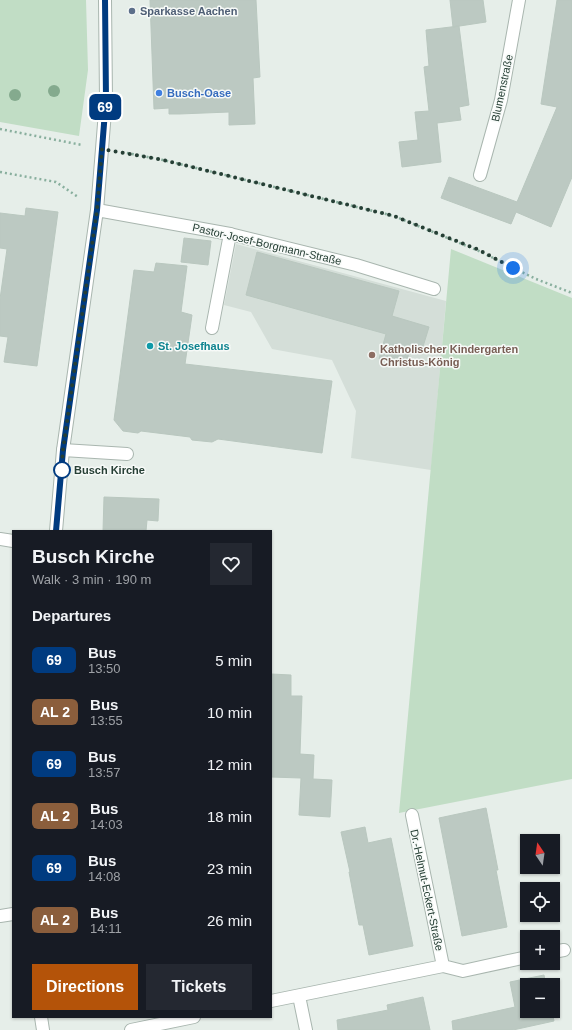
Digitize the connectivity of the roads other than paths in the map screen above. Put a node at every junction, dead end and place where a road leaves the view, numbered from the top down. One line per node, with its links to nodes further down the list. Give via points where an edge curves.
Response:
1 (105, 0): 4 (street, via 106,99)
2 (518, 0): 3 (street, Blumenstraße, via 502,100)
3 (480, 175)
4 (97, 210): 5 (street, Pastor-Josef-Borgmann-Straße); 8 (street)
5 (230, 234): 6 (street, Pastor-Josef-Borgmann-Straße, via 356,265); 7 (street)
6 (434, 289)
7 (212, 328)
8 (63, 450): 9 (street); 10 (street)
9 (127, 454)
10 (56, 530)
11 (0, 539): 12 (street)
12 (12, 541)
13 (412, 815): 17 (street, Dr.-Helmut-Eckert-Straße)
14 (12, 914): 15 (street)
15 (0, 916)
16 (520, 959): 17 (street, Dr.-Helmut-Eckert-Straße, via 463,971)
17 (443, 966): 18 (street, Dr.-Helmut-Eckert-Straße)
18 (299, 996): 19 (street, Dr.-Helmut-Eckert-Straße); 24 (street)
19 (272, 1001)
20 (41, 1018): 22 (street)
21 (189, 1018): 23 (street)
22 (42, 1030)
23 (132, 1030)
24 (306, 1030)

